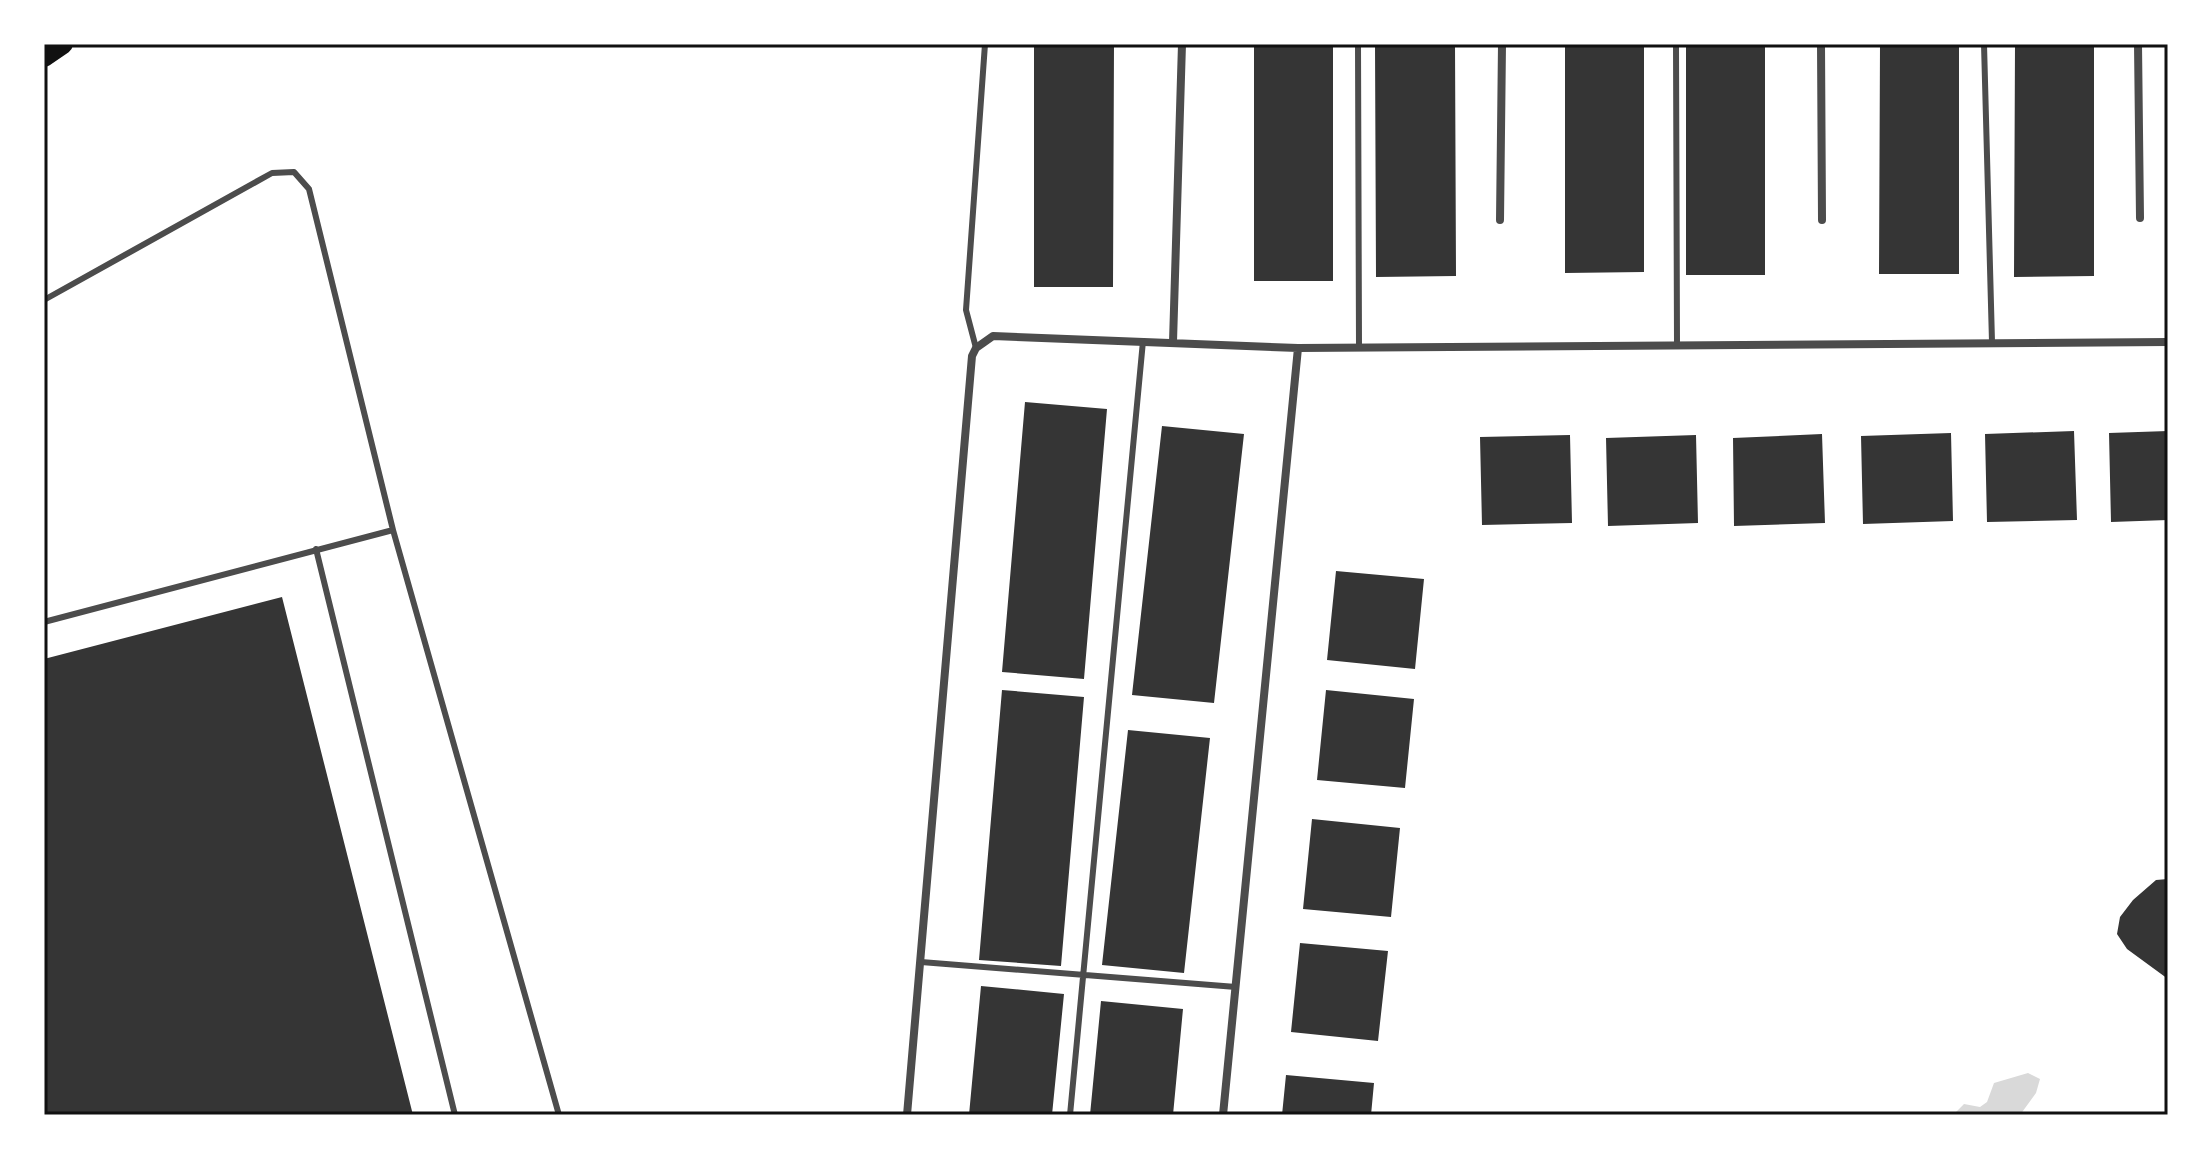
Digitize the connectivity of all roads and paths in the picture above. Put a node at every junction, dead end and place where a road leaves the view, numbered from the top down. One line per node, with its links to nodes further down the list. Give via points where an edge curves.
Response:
1 (63, 44): 10 (main road)
2 (985, 44): 20 (lane, via 966,310)
3 (1182, 44): 16 (street)
4 (1358, 44): 22 (lane)
5 (1502, 44): 12 (street)
6 (1676, 44): 19 (lane)
7 (1821, 44): 13 (street)
8 (1984, 44): 17 (lane)
9 (2138, 44): 11 (street)
10 (44, 57)
11 (2140, 218)
12 (1500, 220)
13 (1822, 220)
14 (44, 300): 23 (lane, via 224,197 283,170 294,172 309,189)
15 (1143, 341): 16 (street); 20 (street, via 993,336); 27 (lane)
16 (1173, 342): 21 (street)
17 (1992, 342): 18 (street); 19 (street)
18 (2168, 342)
19 (1677, 344): 22 (street)
20 (976, 348): 26 (street)
21 (1298, 348): 22 (street); 28 (street)
22 (1359, 348)
23 (393, 530): 24 (lane); 30 (lane)
24 (316, 549): 25 (lane); 29 (lane)
25 (44, 622)
26 (921, 962): 27 (lane); 31 (street)
27 (1083, 975): 28 (lane); 32 (lane)
28 (1236, 987): 33 (street)
29 (455, 1115)
30 (559, 1115)
31 (907, 1115)
32 (1070, 1115)
33 (1223, 1115)

